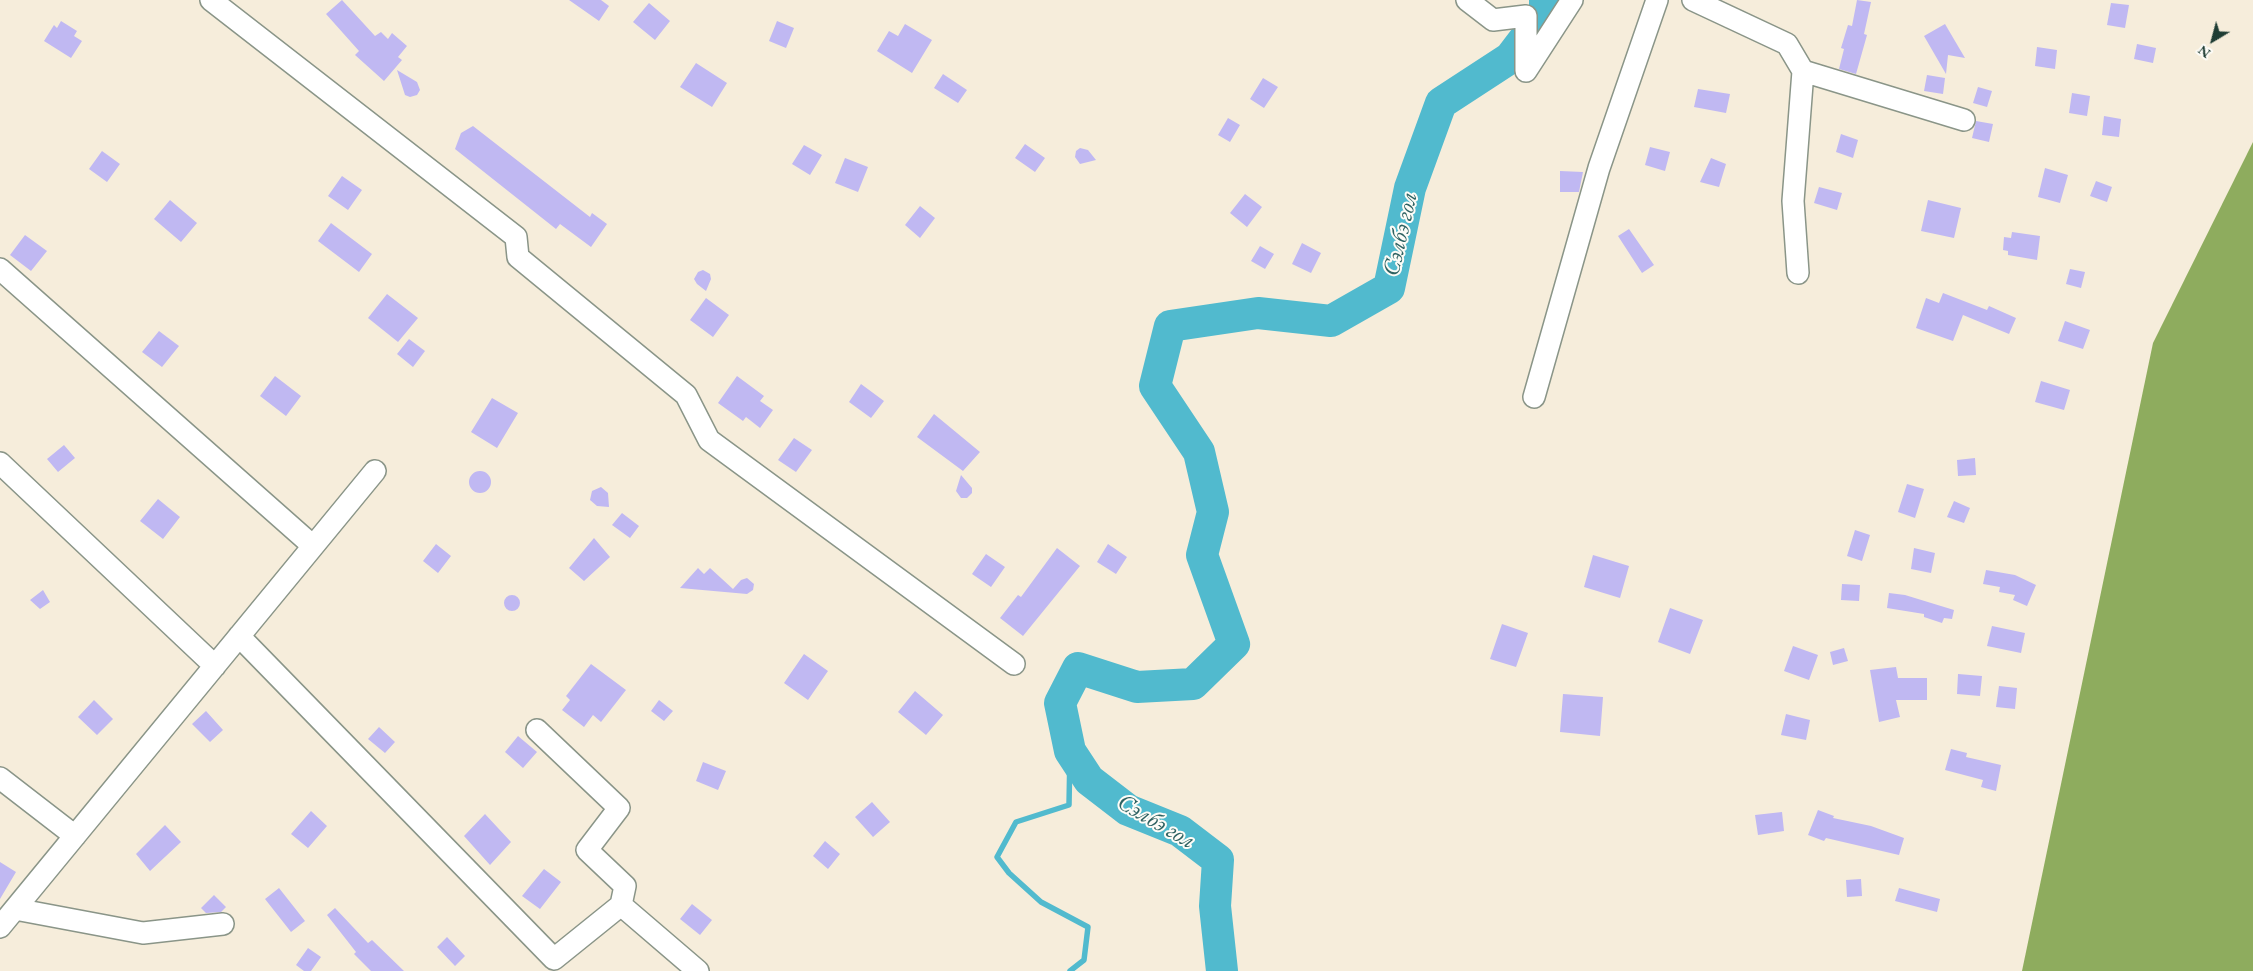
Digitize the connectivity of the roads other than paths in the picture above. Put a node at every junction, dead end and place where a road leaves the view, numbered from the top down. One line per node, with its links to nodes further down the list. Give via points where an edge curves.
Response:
1 (211, 0): 15 (street, via 516,237 518,257 686,395 709,440)
2 (1467, 0): 3 (street, via 1493,20 1526,16 1526,71)
3 (1572, 0)
4 (1657, 0): 10 (street, via 1599,168)
5 (1693, 0): 6 (street, via 1787,44)
6 (1803, 71): 7 (street); 9 (street, via 1793,201)
7 (1964, 120)
8 (0, 269): 13 (street)
9 (1798, 273)
10 (1534, 396)
11 (0, 463): 16 (street)
12 (375, 471): 13 (street)
13 (313, 546): 14 (street)
14 (239, 636): 16 (street); 20 (street, via 554,960)
15 (1014, 664)
16 (215, 666): 19 (street)
17 (538, 730): 20 (street, via 619,808 587,850 625,886)
18 (0, 778): 19 (street)
19 (75, 836): 21 (street)
20 (621, 906): 24 (street)
21 (15, 909): 22 (street, via 143,933); 23 (street)
22 (223, 924)
23 (0, 927)
24 (698, 971)

